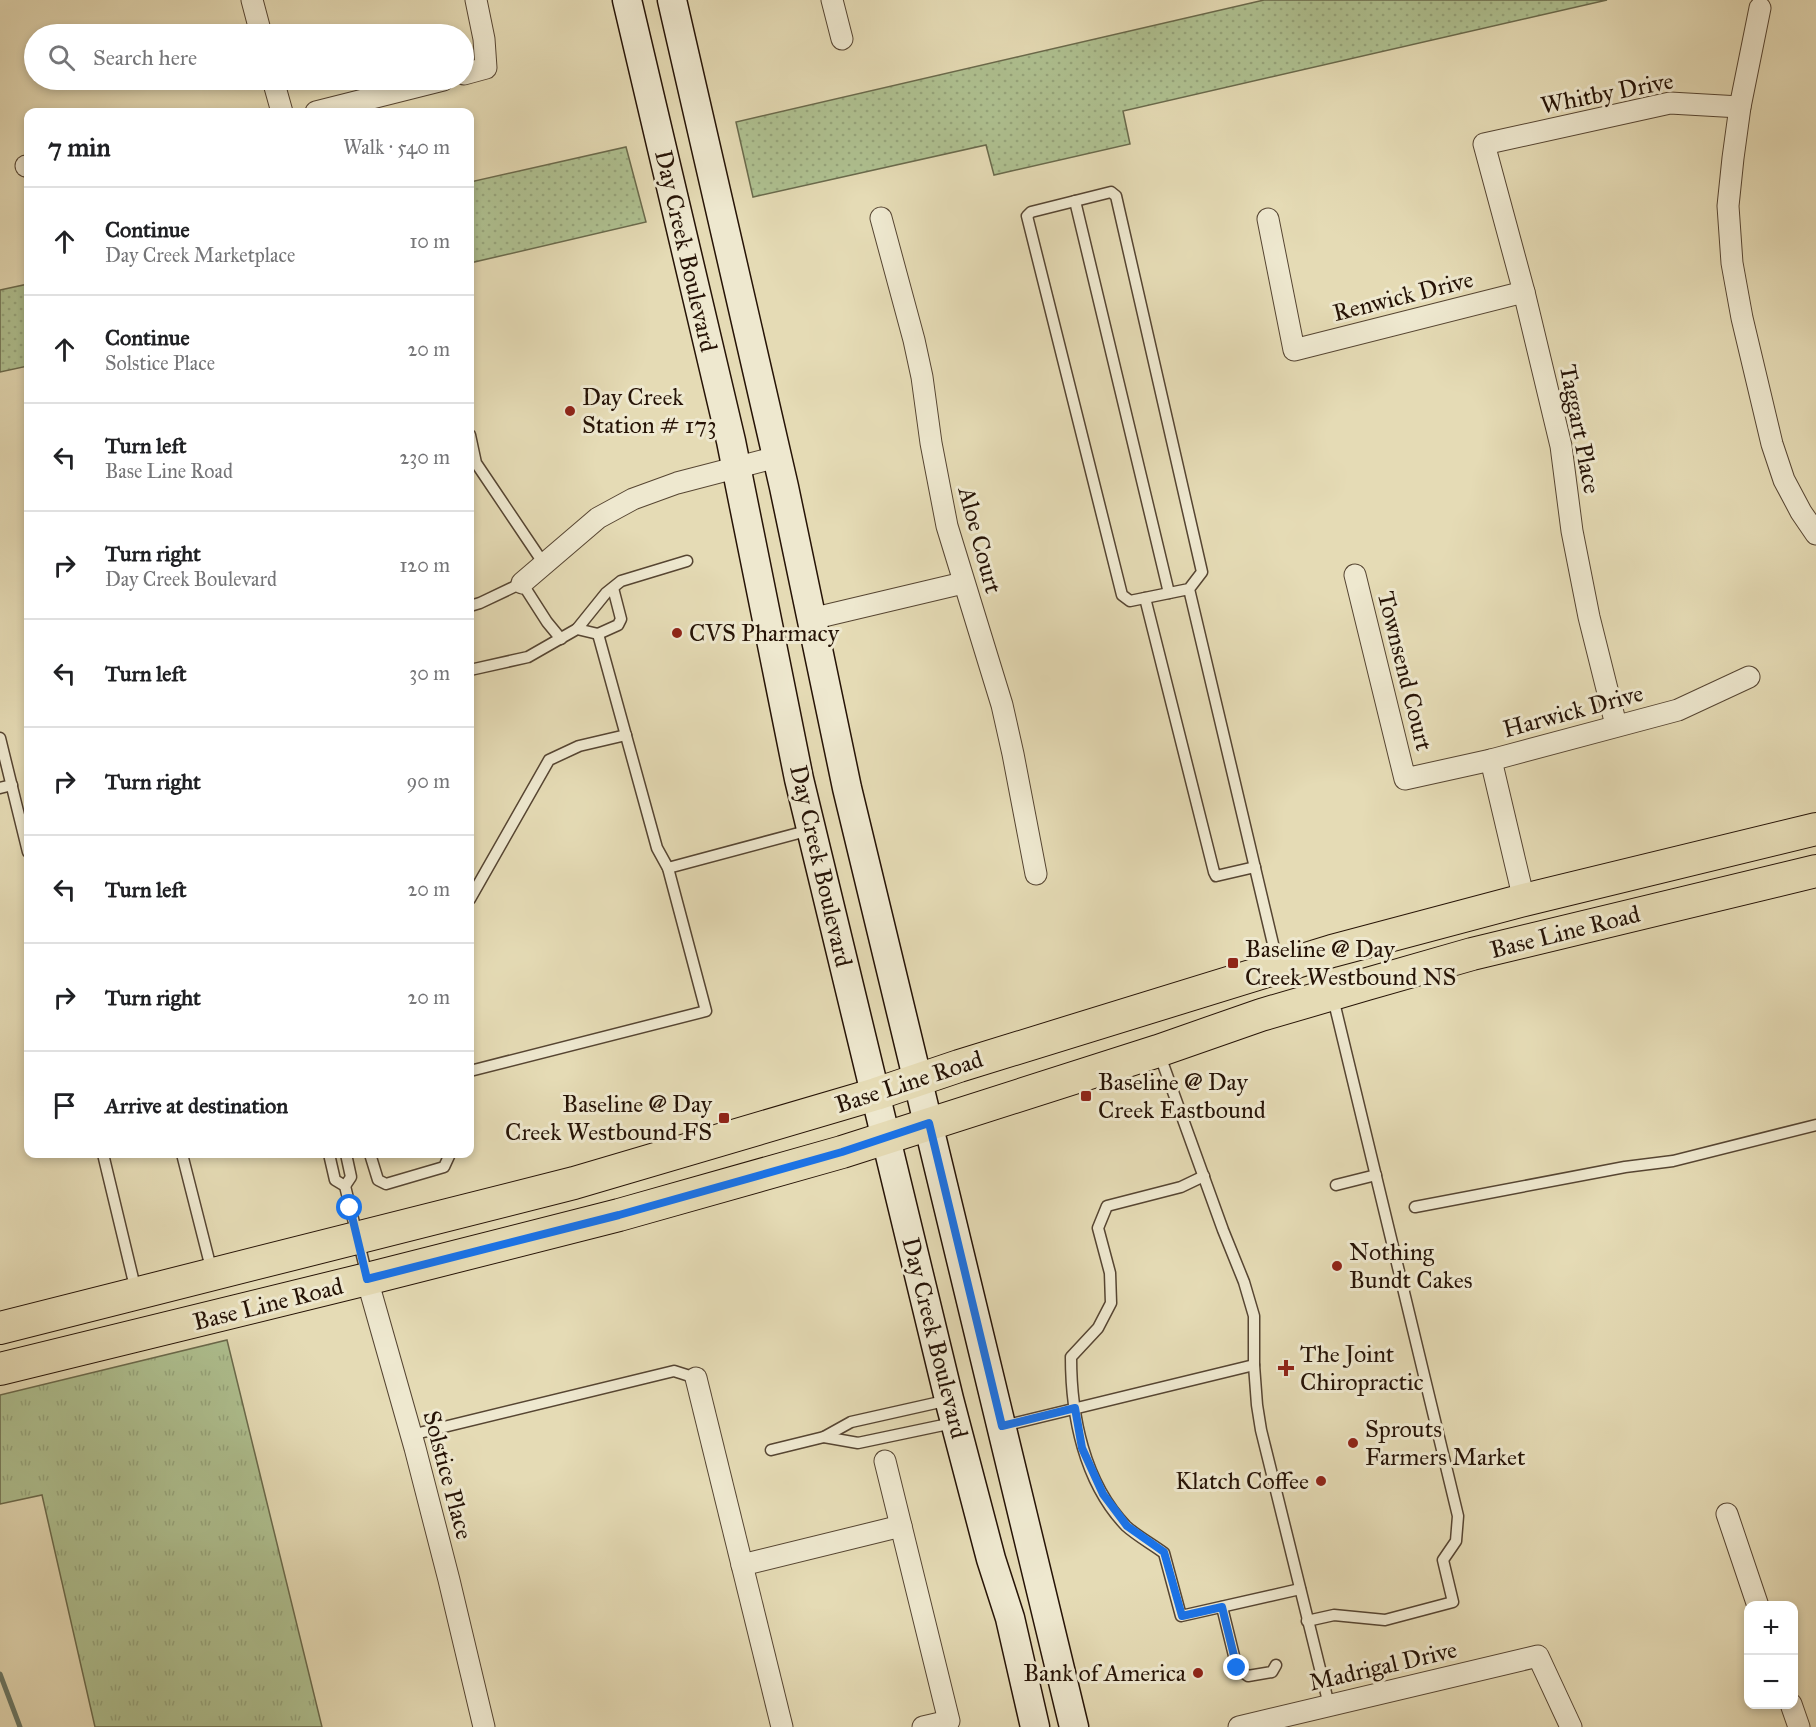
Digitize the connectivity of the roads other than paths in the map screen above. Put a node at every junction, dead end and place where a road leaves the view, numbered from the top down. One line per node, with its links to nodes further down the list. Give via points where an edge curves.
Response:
1 (252, 0): 7 (street)
2 (476, 0): 9 (street, via 486,68)
3 (627, 0): 22 (main road, Day Creek Boulevard)
4 (672, 0): 21 (main road, Day Creek Boulevard)
5 (832, 0): 8 (street)
6 (1760, 8): 12 (street)
7 (258, 24)
8 (842, 39)
9 (474, 71)
10 (276, 90): 13 (street)
11 (403, 90): 14 (street)
12 (1740, 107): 15 (street, Whitby Drive, via 1670,103); 23 (street, via 1728,206 1732,263 1772,444 1784,480)
13 (281, 108)
14 (332, 108)
15 (1484, 144): 19 (street, Taggart Place)
16 (1075, 201): 30 (lane, via 1110,192 1116,196 1202,572); 31 (lane); 32 (lane, via 1027,216 1122,595 1130,601)
17 (881, 218): 28 (street, Aloe Court, via 916,349 947,526)
18 (1268, 219): 19 (street, Renwick Drive, via 1294,350)
19 (1524, 292): 40 (street, Taggart Place, via 1561,446 1588,617)
20 (474, 454): 25 (lane, via 476,463)
21 (777, 457): 22 (street); 34 (main road, Day Creek Boulevard)
22 (737, 468): 25 (street, via 633,499 598,518); 48 (main road, Day Creek Boulevard)
23 (1816, 534)
24 (687, 561): 29 (lane, via 621,581)
25 (544, 564): 27 (street)
26 (1355, 575): 44 (street, Townsend Court)
27 (522, 583): 33 (lane); 37 (lane)
28 (963, 583): 34 (street); 53 (street, Aloe Court, via 1002,705)
29 (613, 588): 35 (lane); 36 (lane, via 621,619 618,625)
30 (1190, 588): 31 (lane); 50 (lane)
31 (1169, 593): 32 (lane)
32 (1145, 598): 50 (lane, via 1214,873 1216,876)
33 (474, 605)
34 (811, 619): 61 (main road, Day Creek Boulevard, via 847,788)
35 (577, 629): 36 (lane); 37 (lane)
36 (598, 634): 41 (lane)
37 (561, 639): 38 (lane, via 528,657)
38 (474, 669)
39 (1749, 676): 40 (street, Harwick Drive, via 1678,710)
40 (1616, 725): 43 (street, Harwick Drive)
41 (626, 735): 51 (lane, via 657,848); 54 (lane, via 579,746 549,760)
42 (0, 738): 45 (lane)
43 (1491, 760): 44 (street, Harwick Drive); 55 (street)
44 (1406, 779)
45 (12, 785): 46 (lane); 49 (lane)
46 (0, 788)
47 (1816, 828): 55 (main road, Base Line Road)
48 (811, 830): 51 (lane); 62 (main road, Day Creek Boulevard)
49 (24, 835)
50 (1255, 867): 57 (lane)
51 (668, 868): 60 (lane, via 706,1011)
52 (1816, 871): 58 (main road, Base Line Road, via 1472,954)
53 (1036, 874)
54 (474, 892)
55 (1524, 900): 56 (main road, Base Line Road)
56 (1487, 910): 57 (main road, Base Line Road); 58 (main road, via 1441,944 1338,971)
57 (1279, 968): 61 (main road, Base Line Road)
58 (1332, 994): 59 (main road, Base Line Road); 72 (lane)
59 (1158, 1051): 63 (main road, Base Line Road); 73 (lane)
60 (474, 1070)
61 (918, 1080): 62 (main road, Base Line Road); 63 (main road, Day Creek Boulevard)
62 (876, 1094): 65 (main road, Day Creek Boulevard); 77 (main road, Base Line Road, via 574,1183)
63 (929, 1123): 65 (main road, Base Line Road); 87 (main road, Day Creek Boulevard)
64 (1816, 1125): 76 (lane, via 1673,1161)
65 (886, 1138): 79 (main road, Base Line Road, via 619,1215); 86 (main road, Day Creek Boulevard)
66 (104, 1158): 80 (lane)
67 (183, 1158): 78 (lane)
68 (330, 1158): 75 (lane, via 335,1180)
69 (347, 1158): 75 (lane, via 351,1177)
70 (371, 1158): 71 (lane, via 378,1180 386,1184 444,1167)
71 (449, 1158)
72 (1376, 1175): 74 (lane); 98 (lane, via 1458,1516 1456,1541 1443,1560 1453,1602 1385,1620 1334,1615)
73 (1204, 1176): 82 (lane, via 1254,1316); 85 (lane, via 1181,1187 1107,1206 1098,1228 1110,1273 1111,1303 1098,1328 1071,1357)
74 (1336, 1185)
75 (345, 1186): 77 (lane, Solstice Place)
76 (1415, 1207)
77 (358, 1238): 78 (main road, Base Line Road); 79 (lane, Solstice Place)
78 (213, 1275): 80 (main road, Base Line Road)
79 (367, 1279): 83 (main road, Base Line Road); 88 (street, Solstice Place)
80 (137, 1294): 81 (main road, Base Line Road)
81 (0, 1328)
82 (1254, 1365): 85 (lane); 95 (lane, via 1261,1430)
83 (0, 1370)
84 (696, 1378): 88 (lane, via 674,1371); 94 (street)
85 (1075, 1408): 87 (lane); 97 (lane, via 1082,1448 1103,1494 1127,1526 1164,1552 1182,1616)
86 (952, 1411): 89 (lane, via 850,1422); 89 (lane, via 858,1443); 105 (main road, Day Creek Boulevard, via 1010,1618)
87 (1002, 1426): 106 (main road, Day Creek Boulevard)
88 (411, 1435): 102 (street, Solstice Place)
89 (824, 1437): 90 (lane)
90 (771, 1450)
91 (885, 1461): 93 (street)
92 (1727, 1514): 96 (street)
93 (901, 1526): 94 (street); 104 (street, via 949,1721)
94 (742, 1565): 103 (street)
95 (1300, 1589): 97 (lane); 98 (lane)
96 (1757, 1601)
97 (1222, 1607): 99 (lane, via 1237,1668 1248,1676 1272,1672)
98 (1307, 1621): 100 (lane)
99 (1276, 1665)
100 (1329, 1705): 107 (street, Madrigal Drive); 108 (street, Madrigal Drive, via 1538,1656)
101 (1793, 1709): 109 (street)
102 (484, 1727)
103 (782, 1727)
104 (923, 1727)
105 (1035, 1727)
106 (1074, 1727)
107 (1239, 1727)
108 (1571, 1727)
109 (1799, 1727)

